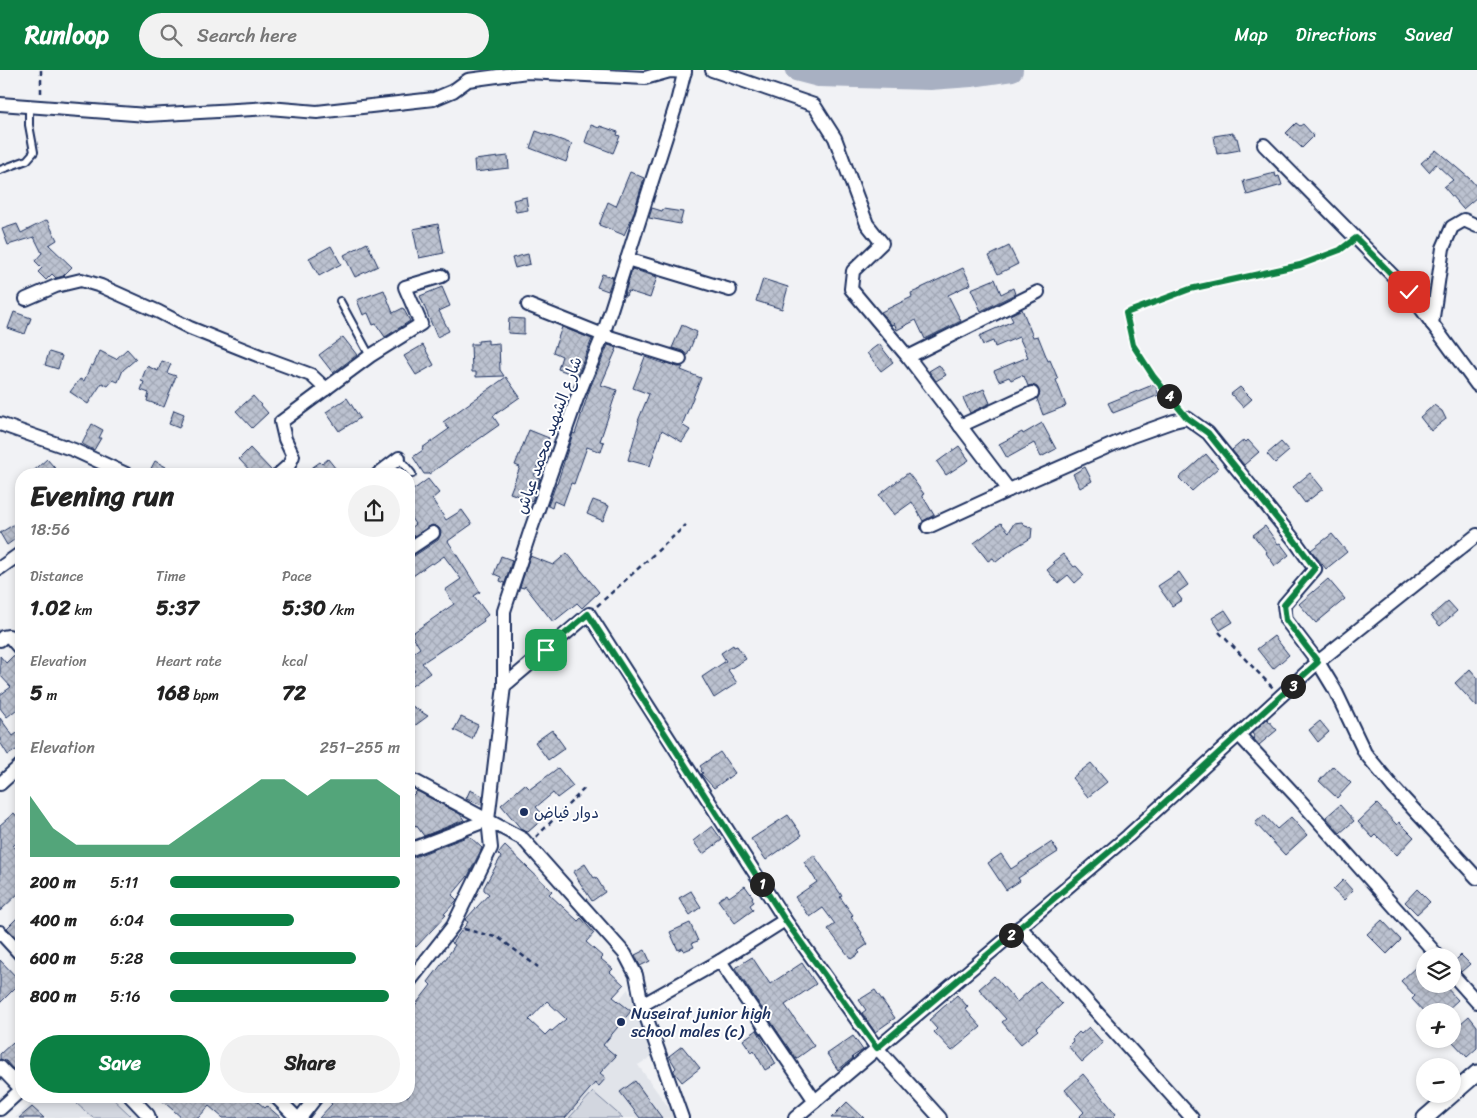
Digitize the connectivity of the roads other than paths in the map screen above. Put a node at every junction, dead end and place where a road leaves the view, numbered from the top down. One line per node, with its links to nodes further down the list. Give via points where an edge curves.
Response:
1 (712, 70): 18 (street, via 814,105 835,138 867,224 882,242 853,271 851,289)
2 (685, 71): 4 (street, via 670,71 645,78 527,72 468,80 454,91 434,99 317,112 269,108 146,115); 8 (street, شارع الشهيد محمد عياش)
3 (0, 104): 4 (street)
4 (35, 107): 6 (lane, via 29,125 34,152 27,160)
5 (1264, 145): 15 (street, via 1409,292)
6 (0, 170)
7 (1477, 226): 15 (street, via 1464,220 1452,227 1444,248)
8 (627, 259): 10 (street); 16 (street, شارع الشهيد محمد عياش)
9 (442, 276): 17 (street, via 405,287 422,324)
10 (730, 290)
11 (1038, 292): 18 (street)
12 (26, 300): 21 (street, via 56,286 81,280 190,328 311,375)
13 (340, 301): 17 (lane)
14 (528, 305): 16 (street)
15 (1432, 324): 20 (street)
16 (602, 335): 19 (street); 40 (street, شارع الشهيد محمد عياش, via 504,611)
17 (370, 356): 21 (street)
18 (908, 357): 24 (street)
19 (680, 359)
20 (1477, 385)
21 (326, 389): 27 (street, via 281,422 293,456)
22 (1032, 393): 24 (street)
23 (0, 424): 26 (street, via 74,450)
24 (960, 426): 30 (street)
25 (399, 458): 28 (street); 29 (lane)
26 (113, 468)
27 (285, 468)
28 (386, 468)
29 (407, 468)
30 (1009, 490): 31 (street); 39 (street, via 1132,436 1187,418 1208,433 1315,568 1284,605 1286,620)
31 (928, 527)
32 (433, 533): 34 (street)
33 (1477, 534): 39 (street)
34 (415, 545)
35 (15, 557): 36 (street)
36 (0, 568)
37 (0, 640): 38 (street, via 9,636)
38 (15, 643)
39 (1318, 662): 41 (street); 47 (street, via 1365,753)
40 (504, 686): 45 (street, شارع الشهيد محمد عياش); 48 (street, via 588,614)
41 (1239, 735): 49 (street, via 1128,836); 52 (street)
42 (15, 770): 44 (street)
43 (415, 781): 45 (street)
44 (0, 784)
45 (488, 820): 46 (street); 54 (street, شارع الشهيد محمد عياش, via 491,848 453,926); 57 (street, via 523,839 625,954 636,975)
46 (415, 848)
47 (1477, 878)
48 (785, 920): 53 (street); 58 (street)
49 (1020, 927): 58 (street); 73 (street)
50 (0, 932): 51 (street)
51 (15, 948)
52 (1431, 948)
53 (720, 961): 57 (street); 63 (street)
54 (415, 974)
55 (1461, 984): 56 (street)
56 (1477, 1002)
57 (642, 1005): 70 (street)
58 (877, 1048): 63 (street); 72 (street)
59 (0, 1067): 61 (street)
60 (1477, 1073): 74 (street)
61 (15, 1083)
62 (15, 1095): 67 (street)
63 (815, 1101): 71 (street)
64 (137, 1103): 68 (street)
65 (282, 1103): 69 (street)
66 (311, 1103): 69 (street)
67 (0, 1109)
68 (149, 1118)
69 (298, 1118)
70 (682, 1118)
71 (795, 1118)
72 (940, 1118)
73 (1192, 1118)
74 (1425, 1118)

